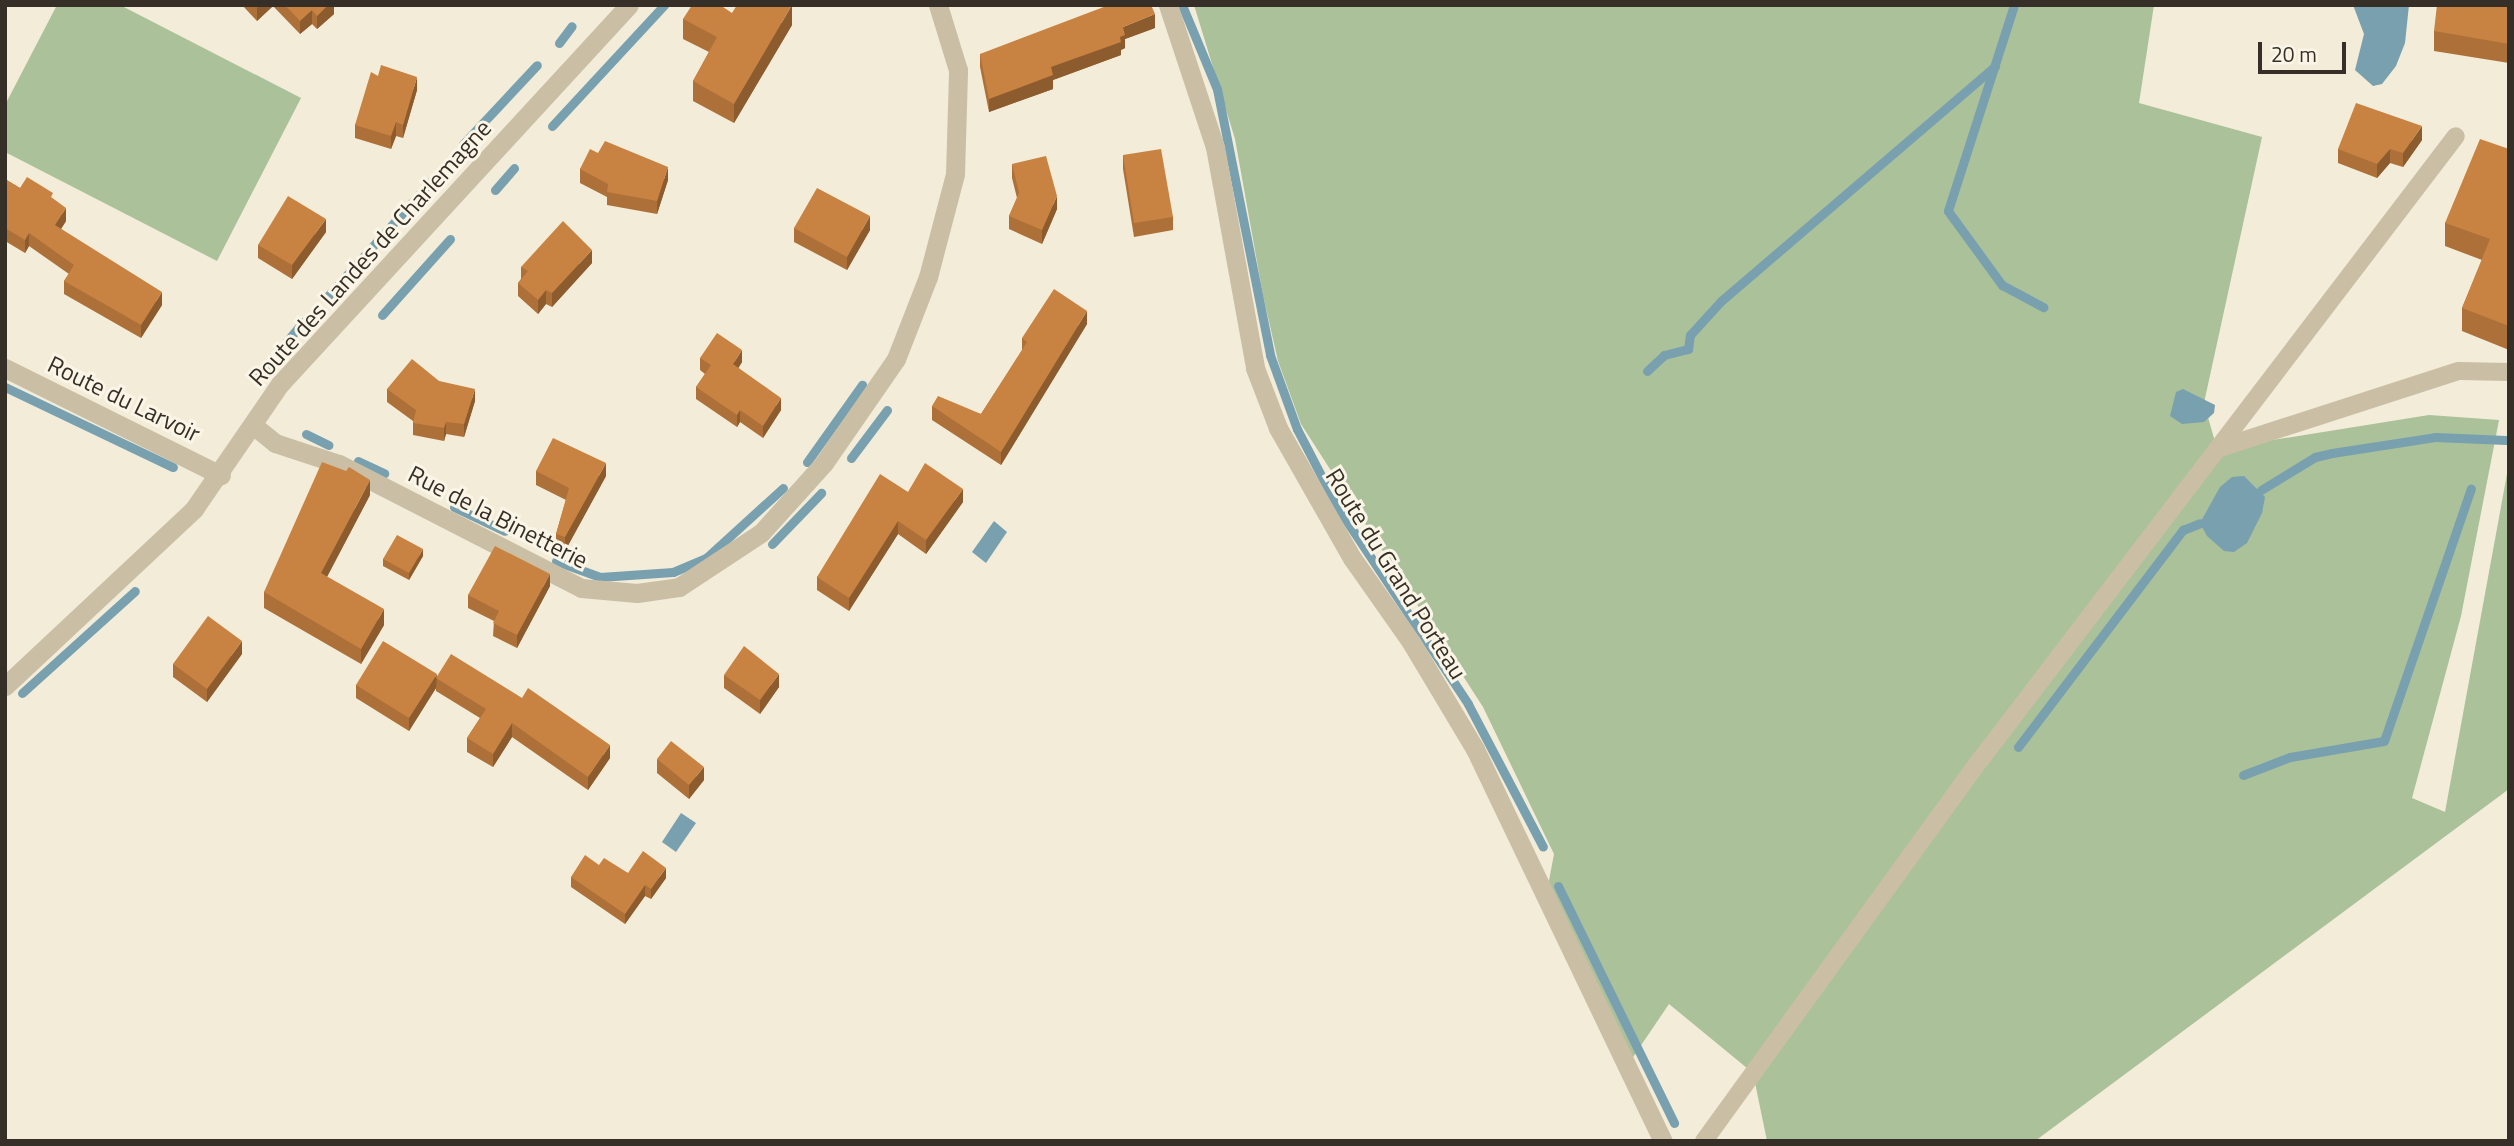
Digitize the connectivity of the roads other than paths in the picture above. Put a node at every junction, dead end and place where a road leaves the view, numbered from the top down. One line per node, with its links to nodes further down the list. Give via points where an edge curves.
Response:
1 (629, 5): 7 (street, Route des Landes de Charlemagne, via 280,384)
2 (938, 5): 7 (street, Rue de la Binetterie, via 958,70 955,174 928,277 896,359 824,463 761,533 679,587 637,593 581,589 339,464 275,443)
3 (1168, 5): 11 (street, Route du Grand Porteau, via 1215,147 1255,368 1279,428 1352,558 1411,642 1475,749)
4 (2456, 136): 8 (lane)
5 (5, 368): 9 (street, Route du Larvoir)
6 (2509, 372): 8 (lane, via 2459,371)
7 (254, 426): 9 (street, Route des Landes de Charlemagne)
8 (2217, 449): 12 (lane, via 1981,758)
9 (221, 475): 10 (street, Route des Landes de Charlemagne, via 194,509)
10 (5, 686)
11 (1664, 1141)
12 (1703, 1141)

